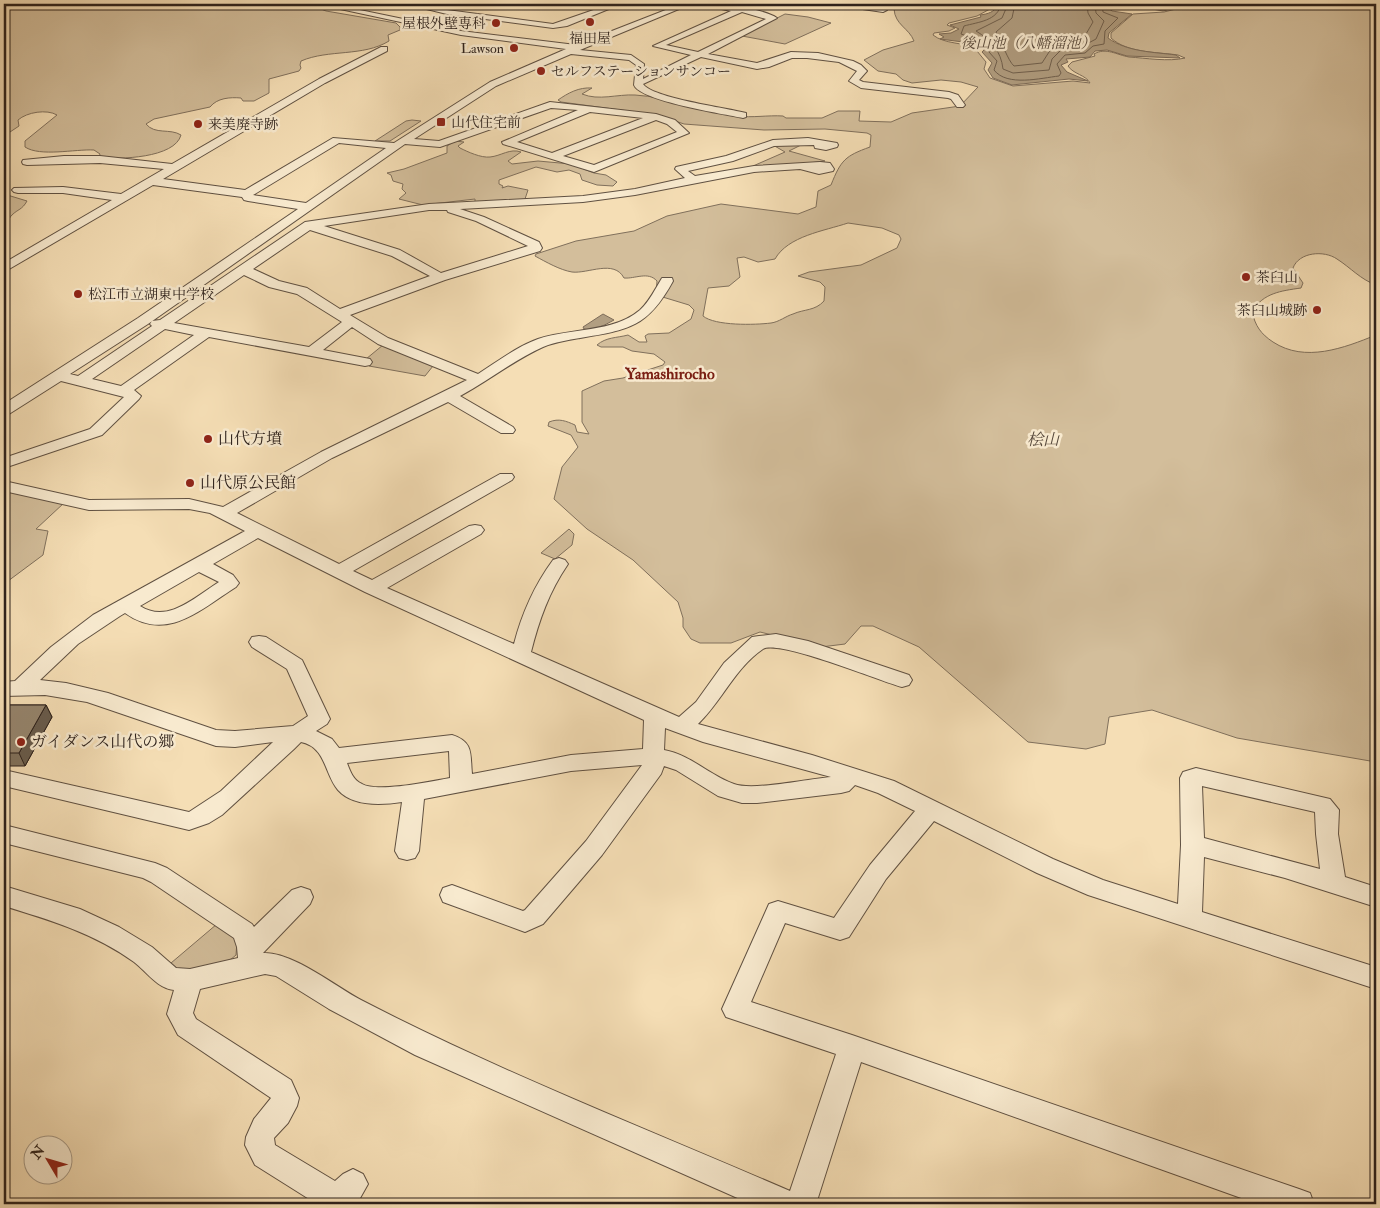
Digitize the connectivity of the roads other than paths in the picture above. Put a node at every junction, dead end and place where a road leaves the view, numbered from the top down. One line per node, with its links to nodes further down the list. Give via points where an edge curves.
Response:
1 (321, 4): 13 (street)
2 (410, 4): 11 (street)
3 (617, 4): 11 (street, via 553,26)
4 (688, 4): 15 (street)
5 (702, 4): 10 (street)
6 (763, 4): 10 (street)
7 (842, 4): 9 (street)
8 (889, 4): 9 (street)
9 (883, 10): 12 (street)
10 (743, 11): 16 (street, via 773,18); 16 (street, via 657,46)
11 (447, 12): 13 (street)
12 (872, 20)
13 (411, 24): 15 (street)
14 (384, 49): 28 (street, via 322,81)
15 (574, 50): 17 (street, via 631,58 640,64); 23 (street, via 493,84)
16 (700, 55): 17 (street); 18 (street, via 760,66 792,55 818,56 857,65 862,71 854,81 861,85 950,95)
17 (640, 82): 20 (street, via 638,87 649,94)
18 (960, 105)
19 (590, 108): 21 (street); 23 (street, via 550,105 440,144); 25 (street, via 507,142)
20 (743, 115)
21 (656, 117): 25 (street); 25 (street, via 671,122 684,133 594,169)
22 (844, 138): 24 (street, via 831,147 819,146)
23 (400, 143): 32 (street, via 337,140); 34 (street)
24 (820, 143): 29 (street, via 772,143 730,159 680,168)
25 (553, 156)
26 (27, 162): 28 (street, via 104,159)
27 (800, 166): 29 (street, via 754,169)
28 (174, 168): 30 (street)
29 (693, 180): 35 (street, via 583,199)
30 (150, 181): 32 (street); 33 (street)
31 (18, 190): 33 (street, via 63,190)
32 (248, 194): 34 (street, via 248,198)
33 (122, 198): 38 (street)
34 (310, 206): 36 (street)
35 (445, 206): 37 (street); 40 (street, via 488,222 536,248)
36 (289, 222): 37 (street); 43 (street)
37 (309, 225): 39 (street); 40 (street, via 396,253)
38 (4, 268)
39 (244, 270): 42 (street, via 274,284 302,291); 44 (street)
40 (440, 277): 42 (street)
41 (667, 281): 49 (street, via 660,298 640,316 599,332 534,346)
42 (344, 318): 46 (street); 49 (street, via 398,348)
43 (143, 321): 44 (street); 48 (street)
44 (162, 325): 45 (street); 50 (street)
45 (206, 333): 46 (street); 51 (street)
46 (312, 352): 47 (street)
47 (365, 362)
48 (58, 376): 50 (street); 53 (street)
49 (479, 380): 52 (street)
50 (80, 381): 51 (street)
51 (124, 391): 55 (street, via 134,396 96,432)
52 (449, 396): 54 (street); 58 (street, via 339,448)
53 (4, 411)
54 (507, 430)
55 (4, 463)
56 (506, 477): 63 (street)
57 (4, 486): 58 (street, via 81,504 189,504 209,507)
58 (223, 514): 60 (street)
59 (475, 530): 64 (street)
60 (257, 531): 61 (street); 63 (street)
61 (199, 564): 65 (street); 65 (street, via 230,583 167,620 137,613)
62 (559, 564): 67 (street, via 536,602)
63 (339, 572): 64 (street)
64 (372, 588): 67 (street)
65 (128, 605): 69 (street, via 115,610 69,642)
66 (259, 642): 72 (street, via 295,664 320,719)
67 (521, 655): 70 (street)
68 (902, 680): 71 (street, via 808,648 776,640 759,642 731,668 703,706)
69 (13, 687): 72 (street, via 36,686 91,696 224,739)
70 (655, 716): 71 (street); 74 (street)
71 (683, 726): 75 (street)
72 (297, 734): 73 (street, via 324,744); 76 (street, via 216,806 189,821)
73 (334, 756): 77 (street, via 452,743 460,747); 78 (street, via 346,786 356,791 380,795)
74 (654, 758): 75 (street, via 676,760 725,789 746,795 841,785); 77 (street, via 573,764); 84 (street, via 653,768 594,848 534,917 525,922)
75 (852, 776): 79 (street, via 886,787)
76 (4, 778)
77 (462, 785): 78 (street)
78 (414, 792): 82 (street)
79 (931, 808): 88 (street, via 1064,875); 92 (street, via 878,872 840,930 778,911 735,1009)
80 (4, 834): 89 (street, via 159,875 243,931)
81 (1193, 845): 83 (street); 83 (street, via 1191,778 1196,776 1322,805 1328,810 1327,834); 88 (street)
82 (407, 851)
83 (1334, 883): 87 (street)
84 (452, 895)
85 (4, 896): 91 (street, via 95,926 144,955 165,975)
86 (301, 897): 89 (street)
87 (1376, 897)
88 (1190, 918): 90 (street)
89 (250, 957): 91 (street); 94 (street, via 282,966 338,1001 424,1046)
90 (1376, 978)
91 (190, 980): 93 (street, via 180,1014 187,1027 285,1094 282,1110 260,1135 261,1151 333,1197 349,1190)
92 (852, 1047): 95 (street); 96 (street)
93 (353, 1184)
94 (785, 1204)
95 (801, 1204)
96 (1299, 1204)

